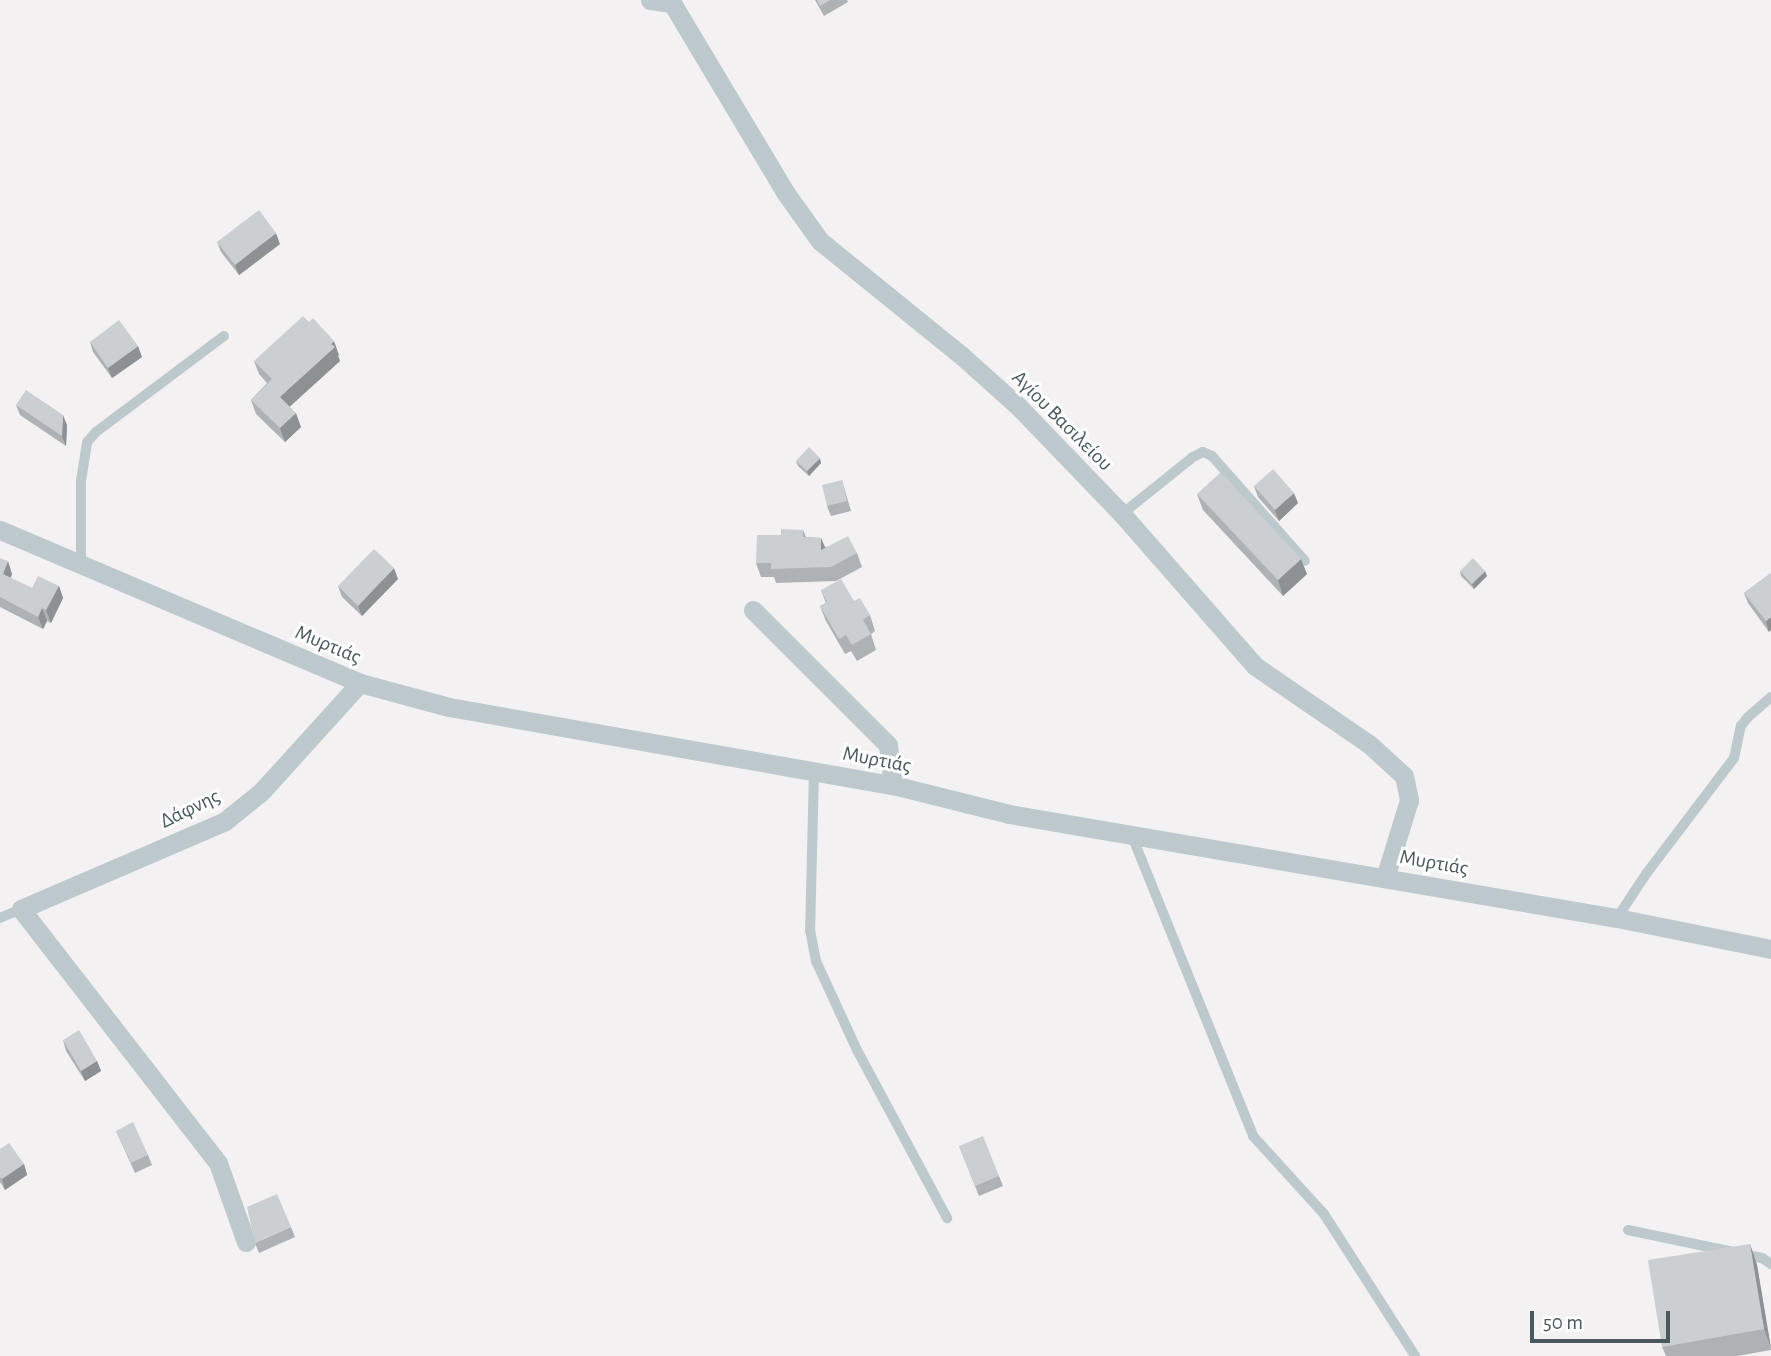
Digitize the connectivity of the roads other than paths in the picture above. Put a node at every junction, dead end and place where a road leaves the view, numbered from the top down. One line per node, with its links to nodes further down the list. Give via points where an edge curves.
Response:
1 (650, 0): 3 (street)
2 (693, 0): 3 (street)
3 (672, 3): 5 (street, Αγίου Βασιλείου, via 785,192 820,241 1009,398)
4 (223, 336): 8 (lane, via 87,442 81,481)
5 (1122, 514): 7 (lane, via 1203,452 1212,456); 15 (street, Αγίου Βασιλείου, via 1255,666 1369,744 1404,776 1409,800)
6 (0, 530): 8 (street, Μυρτιάς)
7 (1305, 561)
8 (81, 566): 10 (street, Μυρτιάς)
9 (753, 610): 13 (street, via 888,745)
10 (360, 683): 12 (street, Μυρτιάς, via 449,707); 16 (street, Δάφνης, via 261,792 225,821)
11 (1771, 697): 18 (lane, via 1741,726 1734,758)
12 (814, 771): 13 (street, Μυρτιάς); 20 (lane, via 810,930 816,961 857,1050)
13 (893, 785): 14 (street, Μυρτιάς, via 1009,814)
14 (1132, 836): 15 (street, Μυρτιάς); 24 (lane, via 1253,1136 1324,1213)
15 (1385, 878): 18 (street, Μυρτιάς)
16 (21, 909): 17 (lane, Δάφνης); 22 (street, via 218,1163)
17 (0, 918)
18 (1617, 918): 19 (street, Μυρτιάς)
19 (1771, 948)
20 (947, 1218)
21 (1628, 1230): 23 (lane, via 1762,1258)
22 (246, 1242)
23 (1771, 1264)
24 (1415, 1356)

